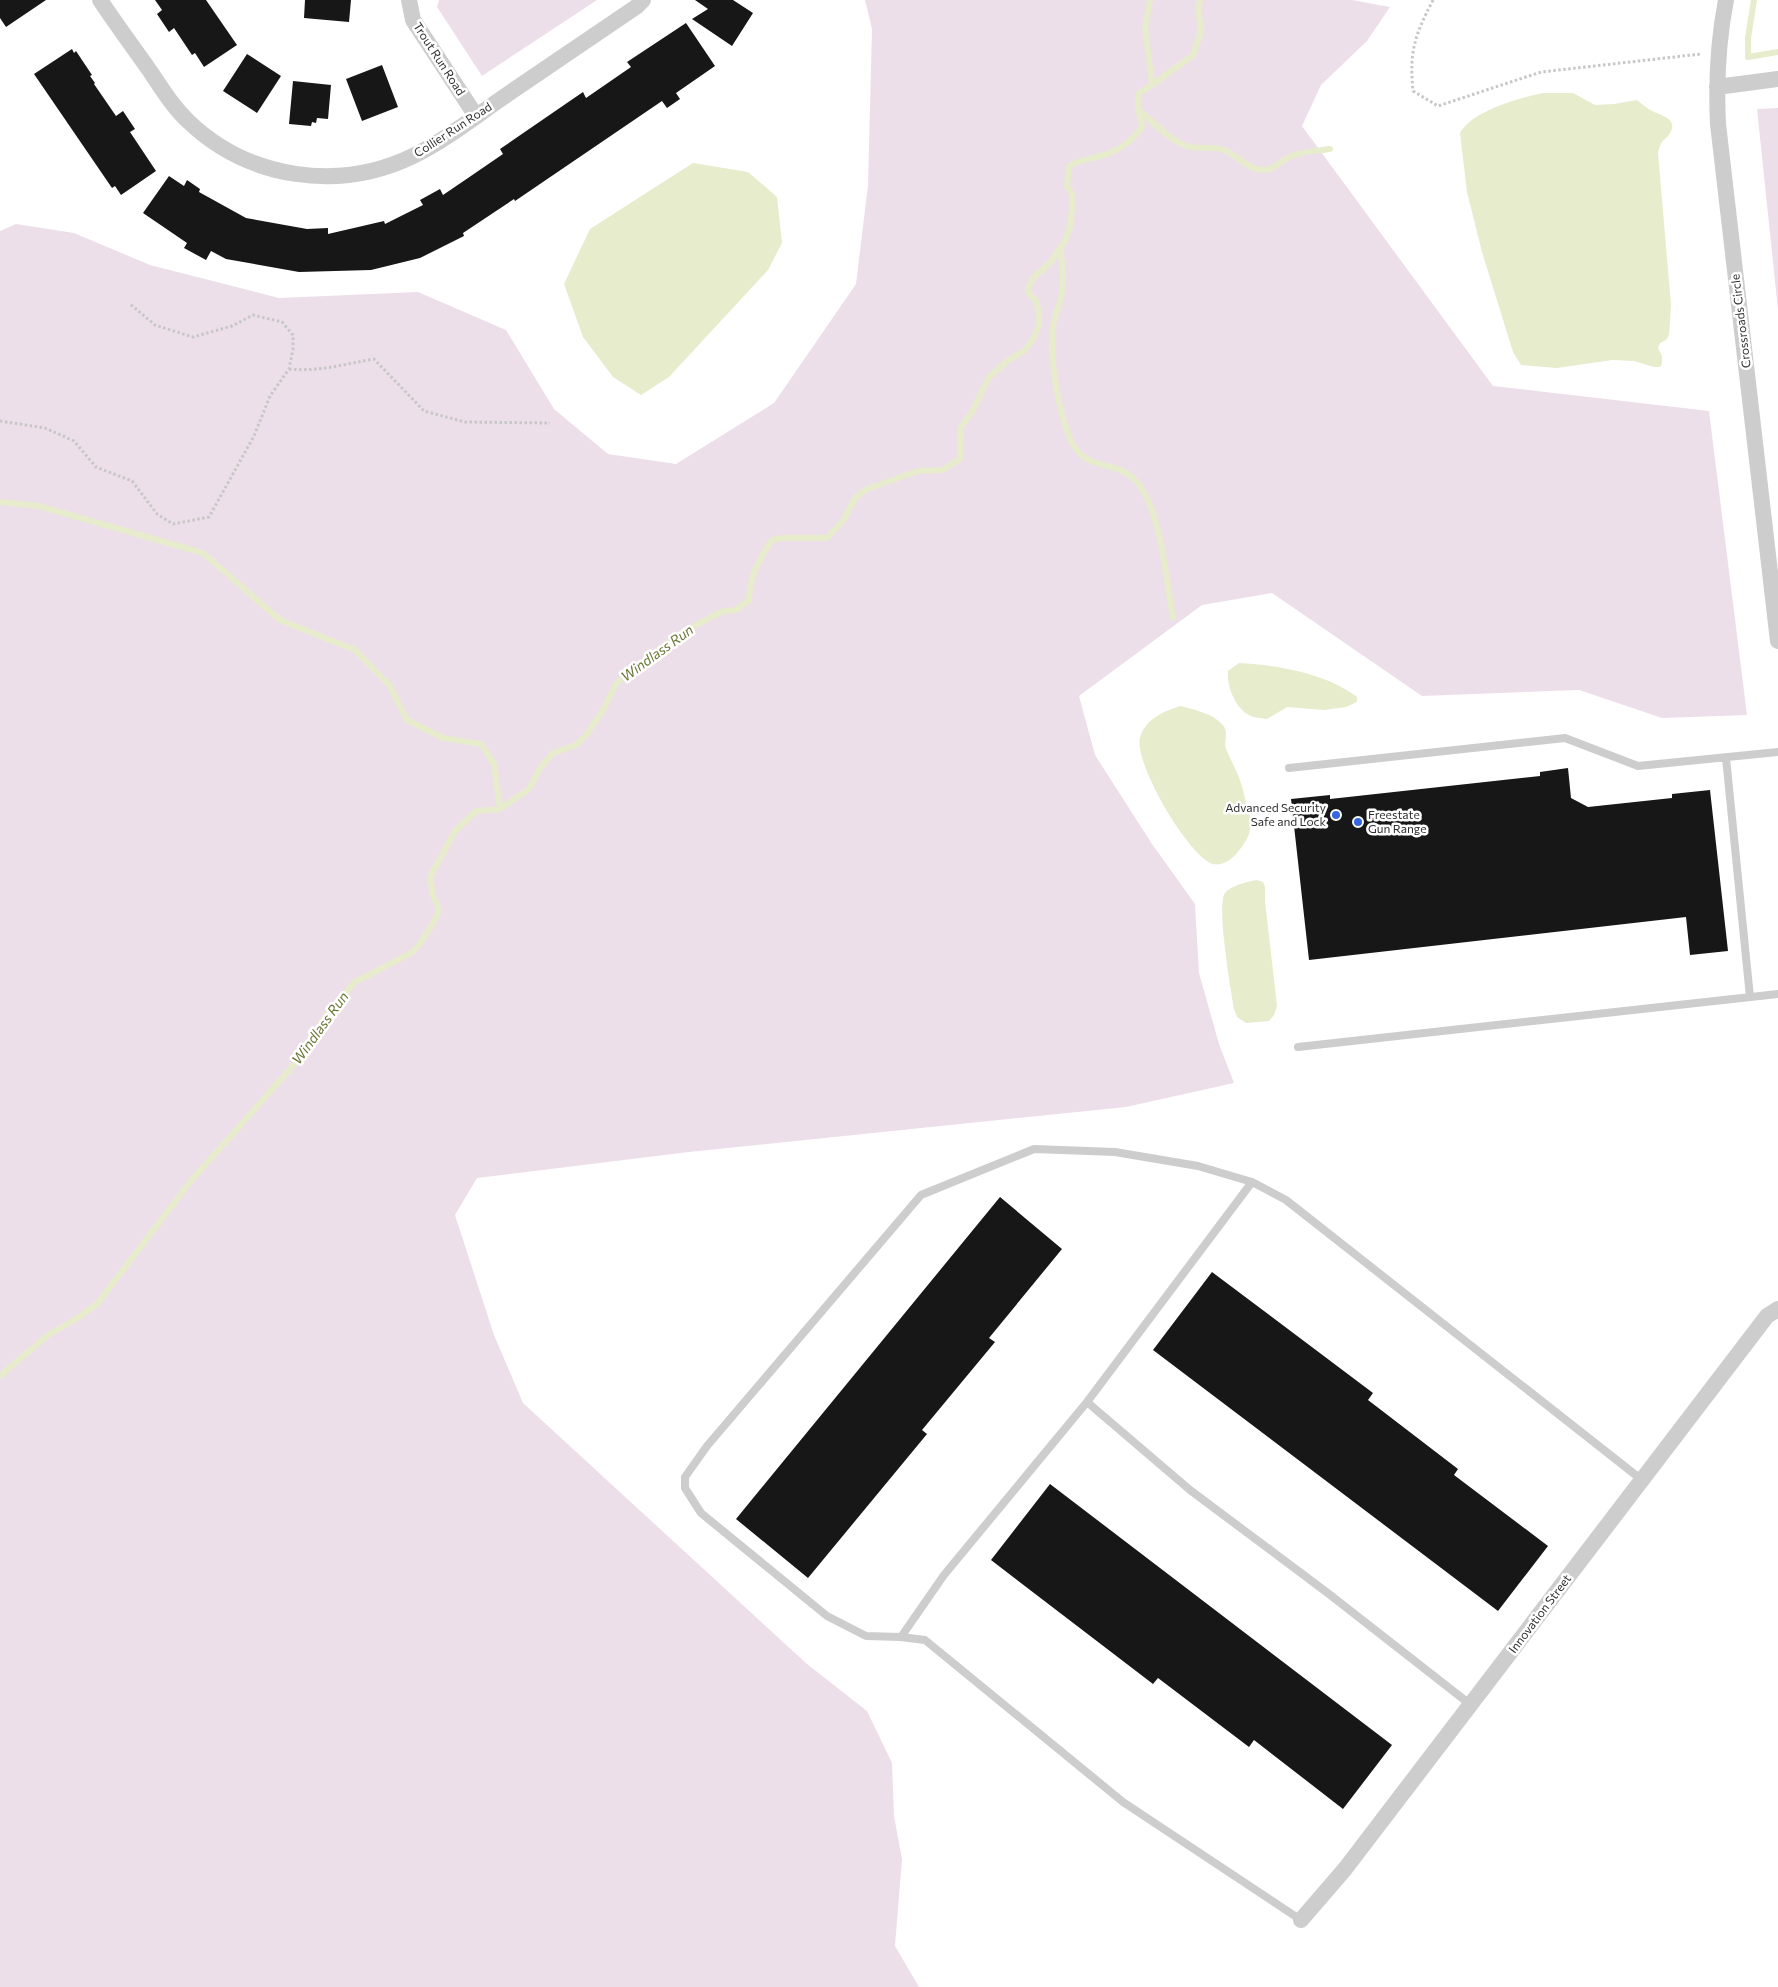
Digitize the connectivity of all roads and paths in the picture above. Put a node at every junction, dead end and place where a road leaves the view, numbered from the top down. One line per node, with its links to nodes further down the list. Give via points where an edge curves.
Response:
1 (100, 0): 9 (street, Collier Run Road, via 188,122 242,159 271,169 331,177 361,174 388,166 432,145)
2 (409, 0): 9 (street, Trout Run Road, via 413,20)
3 (643, 0): 9 (street, Collier Run Road)
4 (1433, 0): 6 (path, via 1418,30 1410,65 1413,91 1438,106 1541,72)
5 (1726, 0): 6 (street, Crossroads Circle)
6 (1719, 52): 8 (street, Crossroads Circle)
7 (1778, 80): 8 (street)
8 (1717, 87): 14 (street, Crossroads Circle, via 1723,166)
9 (476, 116)
10 (130, 304): 11 (path, via 155,325 193,338 232,326 253,315 282,322 293,335)
11 (289, 369): 12 (path, via 270,396 254,436 209,518 173,524 157,514 132,481 96,467 74,441 45,428); 13 (path, via 325,369 374,359 424,411 465,422)
12 (0, 421)
13 (550, 423)
14 (1778, 641)
15 (1778, 752): 16 (lane)
16 (1726, 758): 17 (lane, via 1638,766 1565,738); 19 (lane)
17 (1289, 768)
18 (1778, 994): 19 (lane)
19 (1750, 997): 20 (lane)
20 (1298, 1047)
21 (1252, 1182): 23 (lane); 24 (lane, via 1286,1200); 25 (lane, via 1198,1166 1115,1152 1034,1149 921,1195 707,1446 686,1477 685,1488 700,1513 826,1616 866,1636)
22 (1778, 1309): 24 (street, Innovation Street, via 1768,1316)
23 (1087, 1402): 25 (lane, via 944,1575); 26 (lane, via 1190,1490)
24 (1642, 1480): 26 (street, Innovation Street)
25 (901, 1637): 27 (lane, via 925,1640 1123,1802)
26 (1471, 1705): 27 (street, Innovation Street, via 1345,1869)
27 (1301, 1920)

